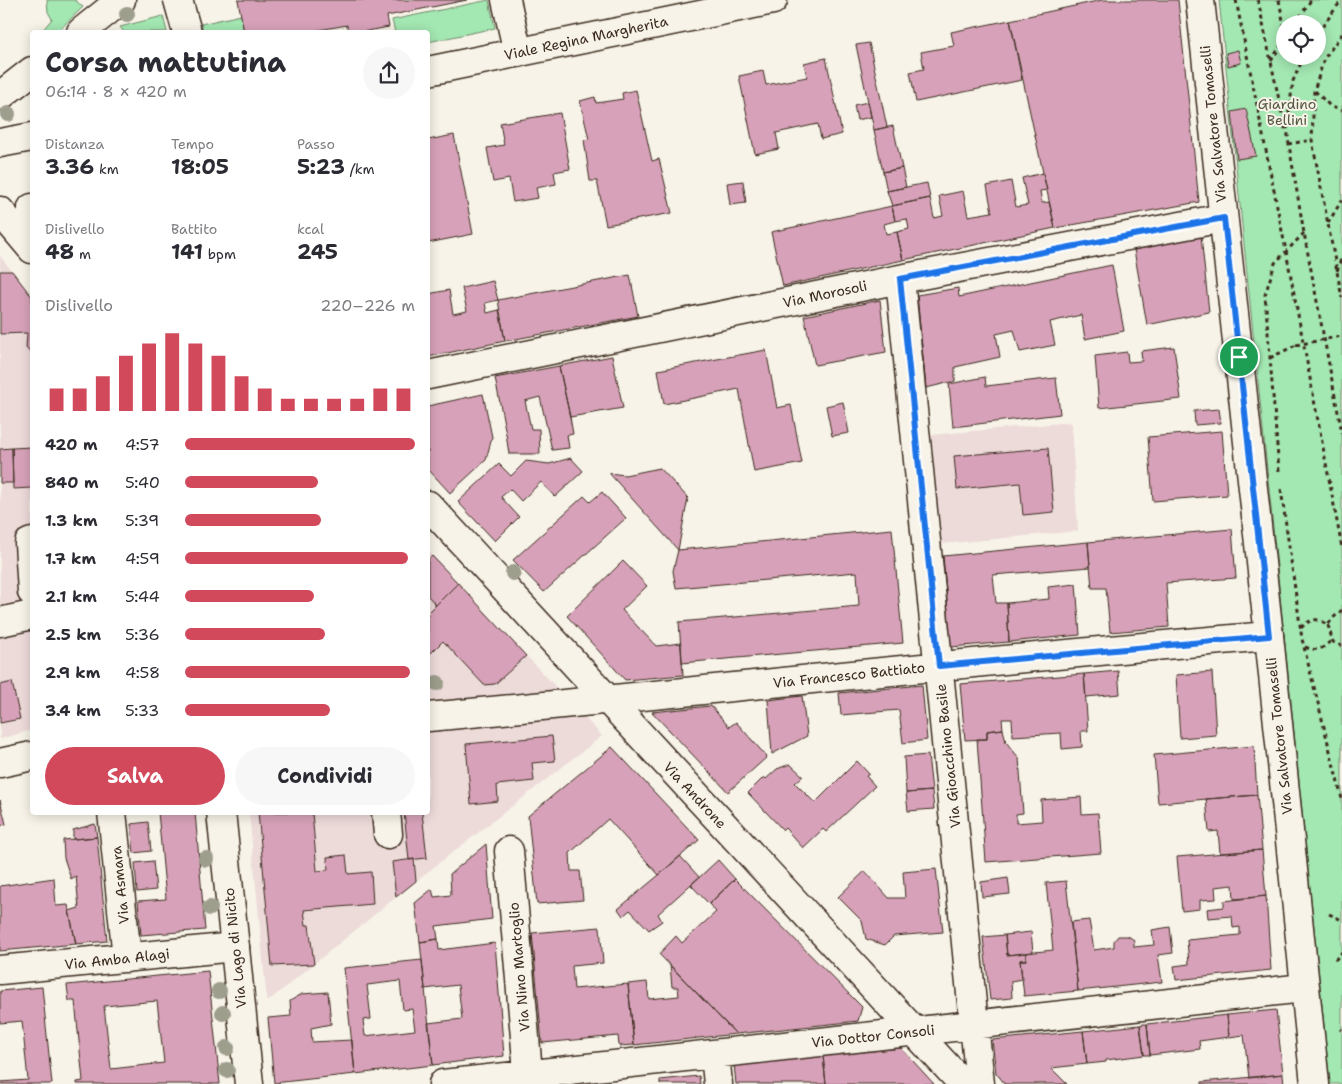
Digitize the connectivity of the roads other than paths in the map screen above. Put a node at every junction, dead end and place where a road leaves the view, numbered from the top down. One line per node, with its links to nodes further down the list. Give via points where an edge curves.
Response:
1 (121, 0): 6 (street)
2 (178, 0): 7 (street)
3 (506, 0): 8 (street)
4 (773, 0): 8 (street, Viale Regina Margherita)
5 (1200, 0): 15 (street, Via Salvatore Tomaselli)
6 (84, 30)
7 (186, 30)
8 (518, 53): 9 (street, Viale Regina Margherita)
9 (430, 71)
10 (30, 73): 11 (street)
11 (0, 96)
12 (30, 137): 13 (street)
13 (0, 143)
14 (30, 209): 16 (street)
15 (1224, 218): 18 (street, Via Morosoli); 23 (street, Via Salvatore Tomaselli)
16 (10, 219): 17 (street)
17 (30, 246)
18 (900, 279): 19 (street, Via Morosoli); 24 (street, Via Gioacchino Basile)
19 (430, 375)
20 (430, 508): 25 (street, Via Androne)
21 (30, 615): 22 (street)
22 (0, 622)
23 (1269, 636): 24 (street, Via Francesco Battiato); 35 (street, Via Salvatore Tomaselli)
24 (939, 666): 25 (street, Via Francesco Battiato); 36 (street, Via Gioacchino Basile)
25 (608, 701): 26 (street, Via Francesco Battiato); 37 (street, Via Androne)
26 (430, 717)
27 (30, 756): 28 (street)
28 (0, 763)
29 (112, 815): 33 (street, Via Asmara)
30 (221, 815): 32 (street, Via Lago di Nicito)
31 (508, 851): 39 (street, Via Nino Martoglio)
32 (235, 947): 33 (street, Via Amba Alagi); 40 (street, Via Lago di Nicito)
33 (127, 958): 34 (street, Via Amba Alagi)
34 (0, 970)
35 (1304, 988): 36 (street, Via Dottor Consoli); 45 (street, Via Salvatore Tomaselli)
36 (974, 1024): 37 (street, Via Dottor Consoli); 44 (street, Via Gioacchino Basile)
37 (914, 1032): 38 (street, Via Dottor Consoli); 43 (street, Via Androne)
38 (715, 1054): 39 (street, Via Dottor Consoli); 42 (street)
39 (528, 1079): 41 (street, Via Dottor Consoli)
40 (249, 1084)
41 (443, 1084)
42 (718, 1084)
43 (963, 1084)
44 (980, 1084)
45 (1315, 1084)

